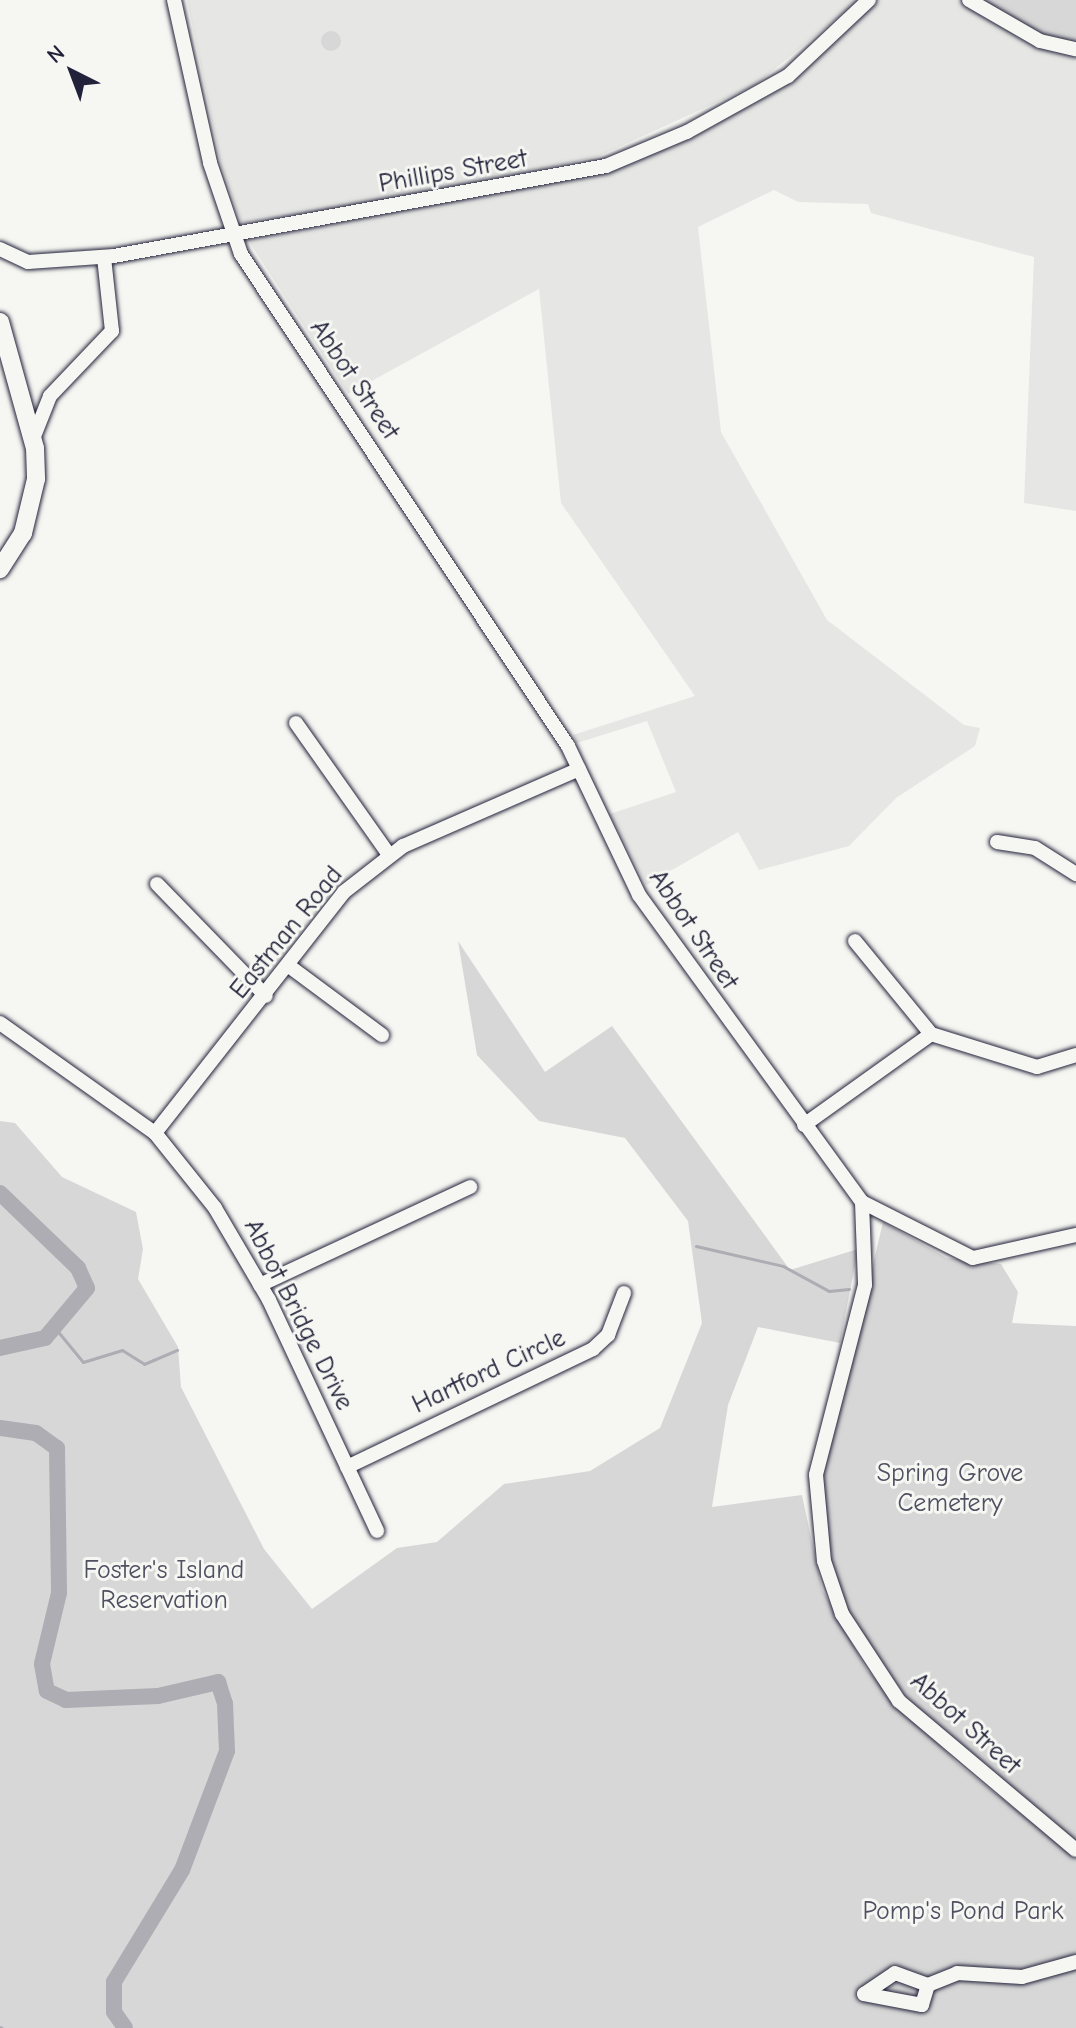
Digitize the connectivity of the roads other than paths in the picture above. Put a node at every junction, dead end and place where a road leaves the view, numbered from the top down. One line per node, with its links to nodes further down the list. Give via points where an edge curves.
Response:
1 (174, 0): 5 (street, Abbot Street)
2 (869, 0): 5 (street, Phillips Street, via 788,76 687,132 606,166)
3 (969, 0): 4 (street, via 1049,45)
4 (1076, 49)
5 (232, 233): 7 (street, Phillips Street); 12 (street, Abbot Street)
6 (0, 249): 7 (street, Phillips Street, via 28,262)
7 (104, 257): 9 (street, via 112,331 50,396)
8 (0, 322): 9 (main road)
9 (33, 440): 10 (main road, via 34,500)
10 (0, 569)
11 (296, 723): 14 (street)
12 (579, 769): 14 (street, Eastman Road); 24 (street, Abbot Street, via 639,895)
13 (997, 842): 15 (street, via 1035,848)
14 (389, 855): 18 (street, Eastman Road, via 344,892)
15 (1076, 874)
16 (157, 884): 19 (street)
17 (855, 941): 21 (street)
18 (289, 966): 19 (street, Eastman Road); 22 (street)
19 (266, 996): 25 (street, Eastman Road)
20 (0, 1023): 25 (street, Abbot Bridge Drive)
21 (931, 1034): 23 (street, via 1037,1067); 24 (street)
22 (382, 1035)
23 (1076, 1055)
24 (804, 1125): 27 (street, Abbot Street)
25 (155, 1133): 29 (street, Abbot Bridge Drive, via 215,1208)
26 (470, 1187): 29 (street)
27 (862, 1202): 28 (street, via 973,1258); 33 (street, Abbot Street, via 865,1285 816,1475 824,1561 842,1614 899,1701)
28 (1076, 1235)
29 (260, 1285): 31 (street, Abbot Bridge Drive)
30 (624, 1293): 31 (street, Hartford Circle, via 608,1335 593,1349)
31 (347, 1467): 32 (street, Abbot Bridge Drive)
32 (377, 1531)
33 (1076, 1850)
34 (1076, 1962): 35 (street, via 1022,1977 957,1973)
35 (928, 1985)

